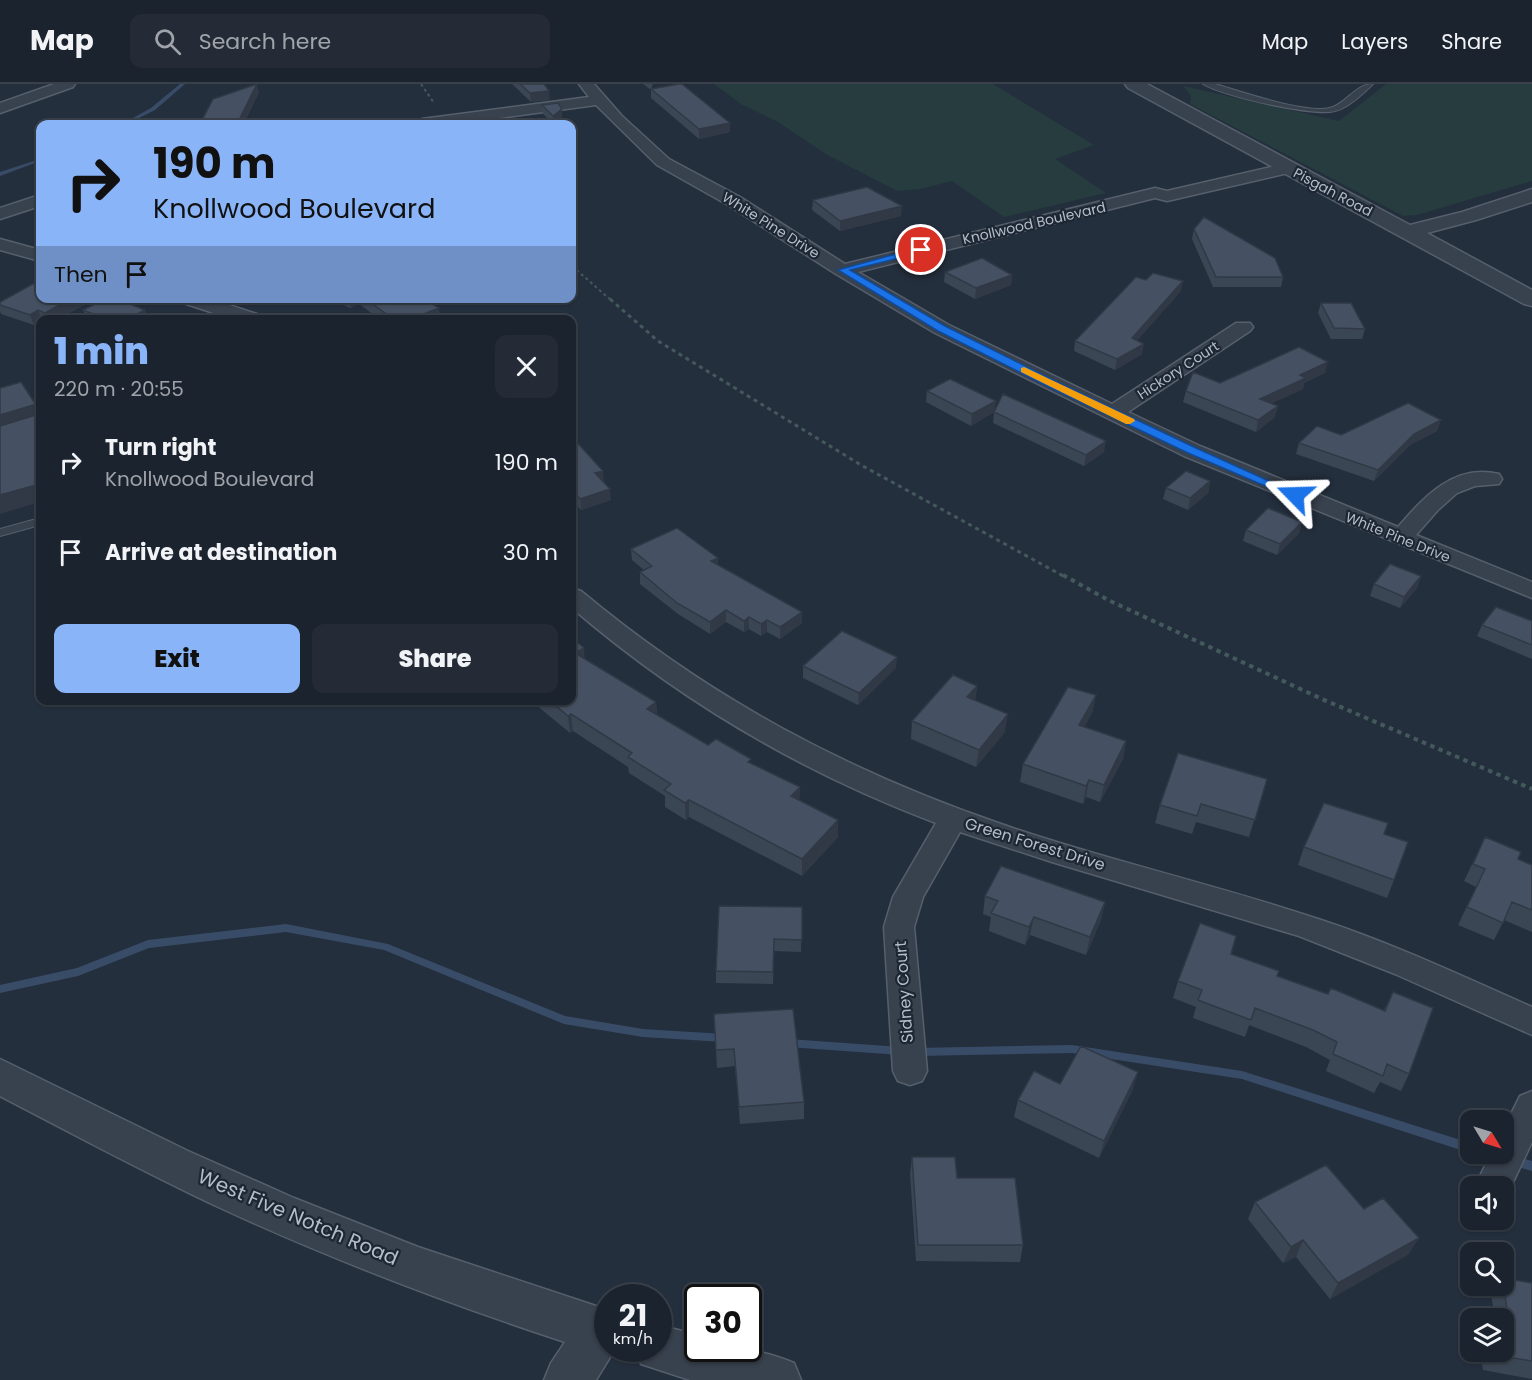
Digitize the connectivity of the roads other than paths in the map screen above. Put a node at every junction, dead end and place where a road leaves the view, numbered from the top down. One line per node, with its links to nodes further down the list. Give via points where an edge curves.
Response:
1 (68, 84): 7 (street)
2 (586, 84): 6 (street, White Pine Drive)
3 (1134, 84): 9 (street, Pisgah Road)
4 (1207, 84): 5 (lane, via 1323,111 1334,110)
5 (1369, 84)
6 (600, 100): 8 (street); 16 (street, White Pine Drive, via 663,162 734,201)
7 (0, 108)
8 (452, 120)
9 (1280, 164): 13 (street, Pisgah Road); 16 (street, Knollwood Boulevard, via 1167,196 1155,193)
10 (1532, 195): 13 (street)
11 (36, 201): 12 (street)
12 (0, 214)
13 (1407, 232): 17 (street, Pisgah Road)
14 (0, 244): 15 (street)
15 (36, 255)
16 (842, 270): 23 (street, White Pine Drive, via 942,328)
17 (1532, 300)
18 (203, 303): 20 (street)
19 (241, 303): 20 (street)
20 (229, 311): 21 (street)
21 (241, 315)
22 (1243, 327): 23 (street, Hickory Court)
23 (1112, 413): 27 (street, White Pine Drive, via 1252,477)
24 (1491, 479): 27 (street, via 1468,480 1448,487)
25 (36, 522): 26 (lane)
26 (0, 533)
27 (1401, 538): 28 (street, White Pine Drive)
28 (1532, 591)
29 (576, 599): 30 (street, Green Forest Drive, via 641,652 755,726 873,785)
30 (953, 818): 31 (street, Green Forest Drive, via 1279,917 1442,981); 32 (street, Sidney Court, via 908,897 899,927)
31 (1532, 1022)
32 (910, 1071)
33 (0, 1076): 36 (street, West Five Notch Road, via 221,1187 334,1237)
34 (1532, 1106): 35 (street)
35 (1497, 1176)
36 (594, 1329)
37 (594, 1345): 39 (street)
38 (672, 1352): 40 (street)
39 (568, 1380)
40 (777, 1380)

